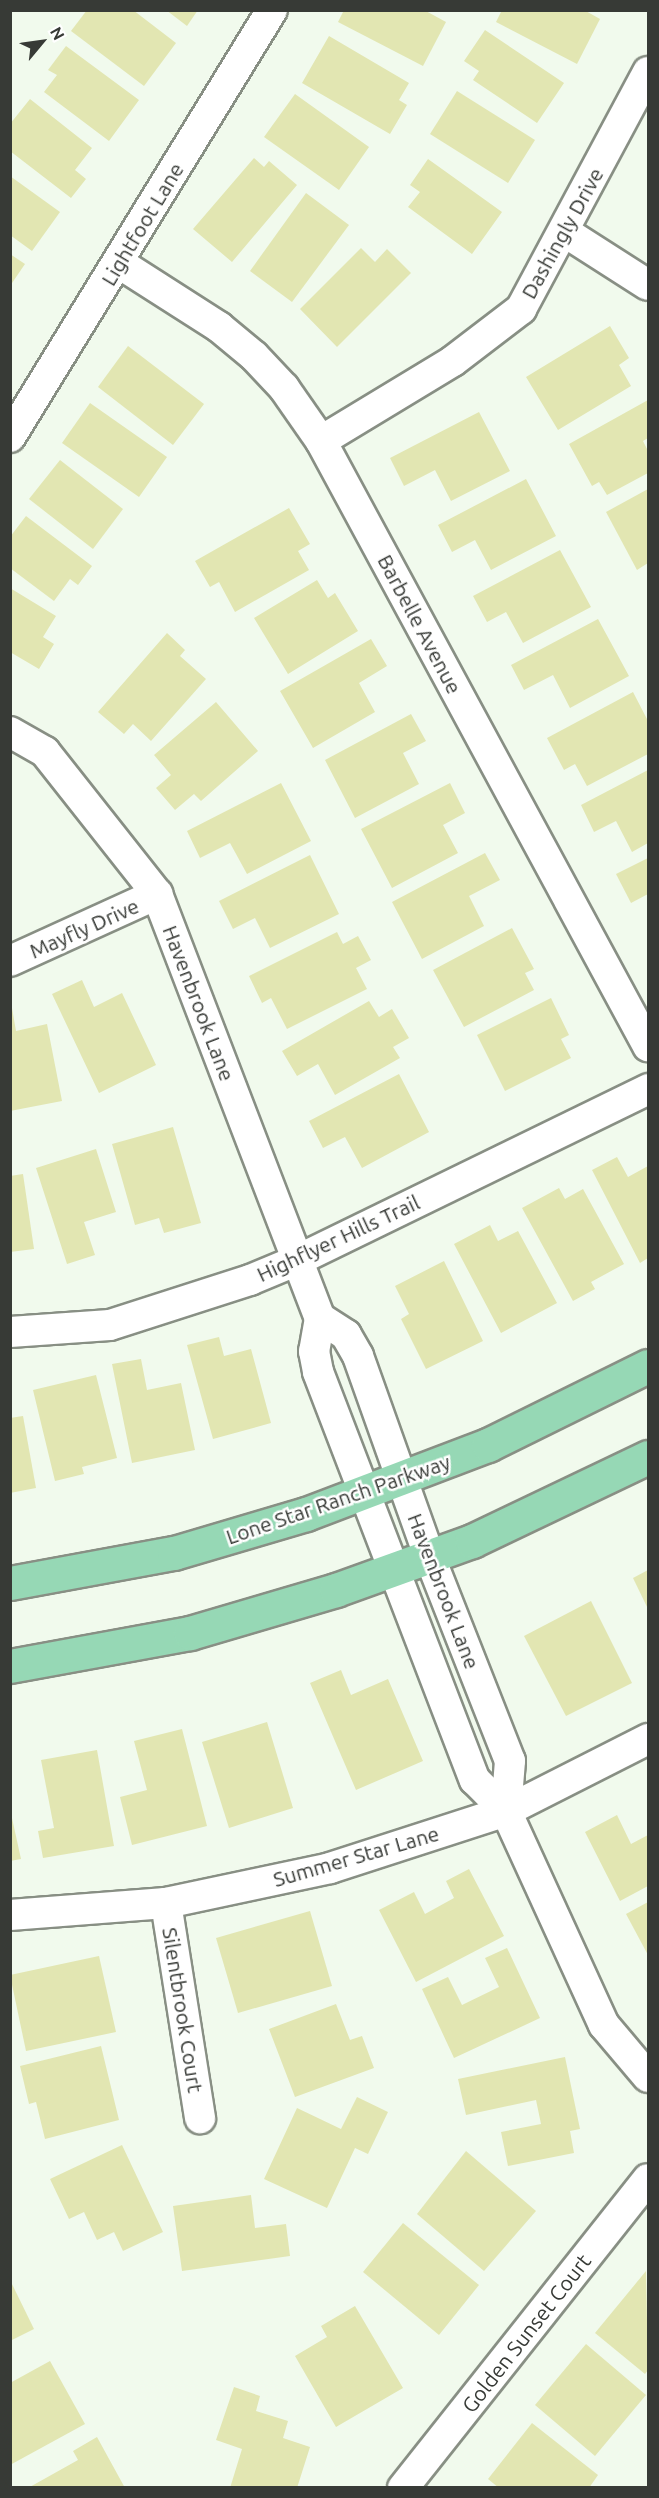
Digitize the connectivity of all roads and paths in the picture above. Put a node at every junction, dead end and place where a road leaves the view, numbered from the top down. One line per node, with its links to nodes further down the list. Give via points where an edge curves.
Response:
1 (272, 10): 4 (street, Lightfoot Lane)
2 (648, 72): 3 (street, Dashingly Drive)
3 (565, 232): 5 (street); 7 (street, Dashingly Drive, via 521,309 453,361)
4 (118, 263): 6 (street, Lightfoot Lane); 7 (street, Barbelle Avenue, via 219,327 254,356 284,388)
5 (648, 285)
6 (10, 437)
7 (321, 441): 11 (street, Barbelle Avenue)
8 (10, 732): 9 (street, Havenbrook Lane, via 45,752)
9 (157, 894): 10 (street, Mayfly Drive); 13 (street, Havenbrook Lane)
10 (10, 961)
11 (648, 1046)
12 (648, 1089): 13 (street, Highflyer Hills Trail)
13 (298, 1260): 14 (street, Havenbrook Lane); 15 (street, Highflyer Hills Trail, via 110,1325)
14 (320, 1318): 18 (street, Havenbrook Lane, via 346,1335 358,1356); 19 (street, Havenbrook Lane, via 314,1351 318,1372)
15 (10, 1332)
16 (648, 1366): 18 (main road, Lone Star Ranch Parkway, via 488,1445)
17 (648, 1456): 20 (main road, via 550,1506)
18 (401, 1480): 19 (main road, Lone Star Ranch Parkway); 20 (street, Havenbrook Lane)
19 (363, 1493): 21 (street, Havenbrook Lane); 22 (main road, Lone Star Ranch Parkway, via 268,1527 174,1553)
20 (430, 1558): 21 (main road); 25 (street, Havenbrook Lane, via 510,1761)
21 (392, 1572): 23 (main road, via 190,1634); 25 (street, Havenbrook Lane, via 475,1780)
22 (10, 1583)
23 (10, 1666)
24 (648, 1739): 25 (street, Summer Star Lane)
25 (506, 1811): 26 (street, Summer Star Lane, via 330,1868); 28 (street, Havenbrook Lane, via 604,2025)
26 (166, 1903): 27 (street, Summer Star Lane); 29 (street, Silentbrook Court)
27 (10, 1915)
28 (648, 2077)
29 (200, 2118)
30 (648, 2179): 31 (street, Golden Sunset Court)
31 (404, 2487)

